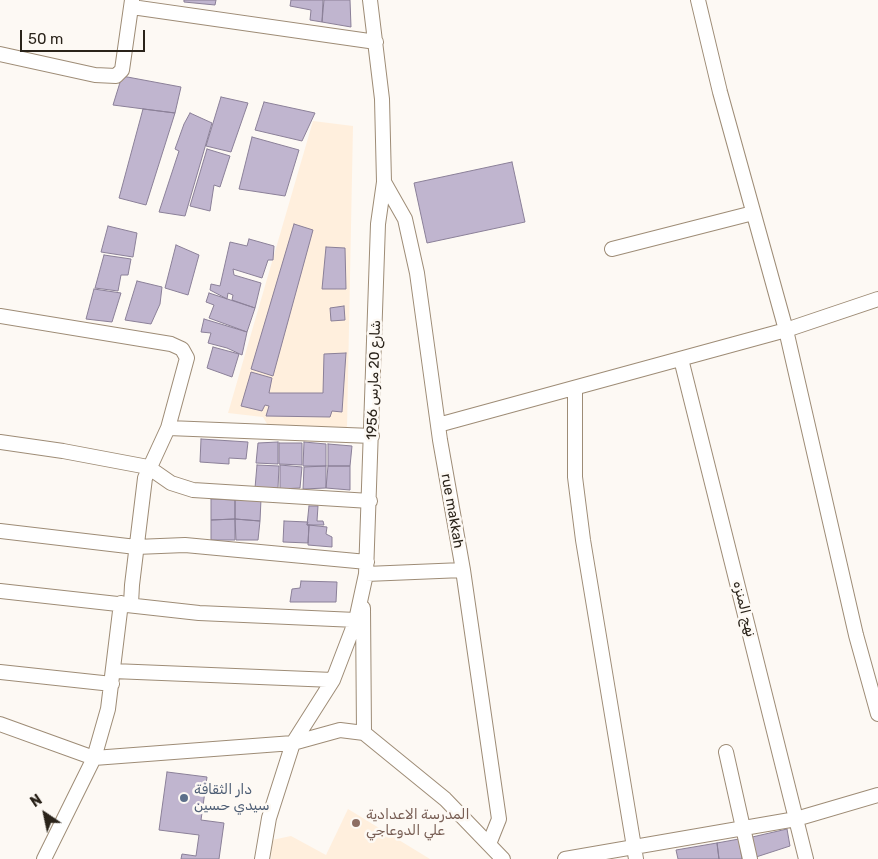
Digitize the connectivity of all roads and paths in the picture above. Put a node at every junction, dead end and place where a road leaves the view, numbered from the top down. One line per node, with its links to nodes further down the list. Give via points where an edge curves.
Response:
1 (370, 0): 4 (street, شارع 20 مارس 1956)
2 (698, 0): 7 (street)
3 (132, 4): 4 (street); 5 (street, via 122,70 116,76 95,75)
4 (376, 42): 6 (street, شارع 20 مارس 1956, via 382,98)
5 (0, 55)
6 (384, 182): 14 (street, rue makkah, via 405,219 417,273); 16 (street, شارع 20 مارس 1956, via 378,224)
7 (754, 213): 8 (street); 11 (street)
8 (612, 249)
9 (878, 299): 11 (street)
10 (0, 316): 15 (street, via 125,335 182,349 187,358 186,367)
11 (786, 330): 12 (street); 31 (street, via 856,635)
12 (682, 359): 13 (street); 38 (street, نهج المنزه)
13 (575, 388): 14 (street); 41 (street, via 574,477)
14 (438, 425): 23 (street, rue makkah)
15 (168, 428): 16 (street); 18 (street)
16 (372, 436): 19 (street, شارع 20 مارس 1956)
17 (0, 442): 18 (street)
18 (148, 467): 19 (street, via 171,483 193,490); 21 (street)
19 (370, 501): 22 (street, شارع 20 مارس 1956)
20 (0, 531): 21 (street)
21 (136, 547): 22 (street, via 185,545); 26 (street)
22 (367, 568): 23 (street); 25 (street, شارع 20 مارس 1956)
23 (463, 570): 40 (street, rue makkah, via 500,819)
24 (0, 591): 26 (street)
25 (363, 592): 27 (street, شارع 20 مارس 1956); 33 (street)
26 (126, 604): 27 (street, via 199,613); 29 (street)
27 (356, 620): 30 (street, شارع 20 مارس 1956)
28 (0, 672): 29 (street)
29 (112, 677): 30 (street); 36 (street, via 108,708)
30 (333, 680): 34 (street, شارع 20 مارس 1956)
31 (878, 714)
32 (2, 730): 36 (street)
33 (364, 733): 34 (street, via 330,731); 40 (street, via 444,799)
34 (292, 743): 36 (street); 43 (street, شارع 20 مارس 1956, via 269,818)
35 (726, 752): 39 (street)
36 (94, 758): 42 (street)
37 (878, 795): 38 (street)
38 (796, 819): 39 (street); 47 (street, نهج المنزه)
39 (743, 829): 41 (street); 46 (street)
40 (489, 844): 44 (street)
41 (635, 854): 45 (street)
42 (44, 859)
43 (262, 859)
44 (503, 859)
45 (565, 859)
46 (750, 859)
47 (806, 859)

